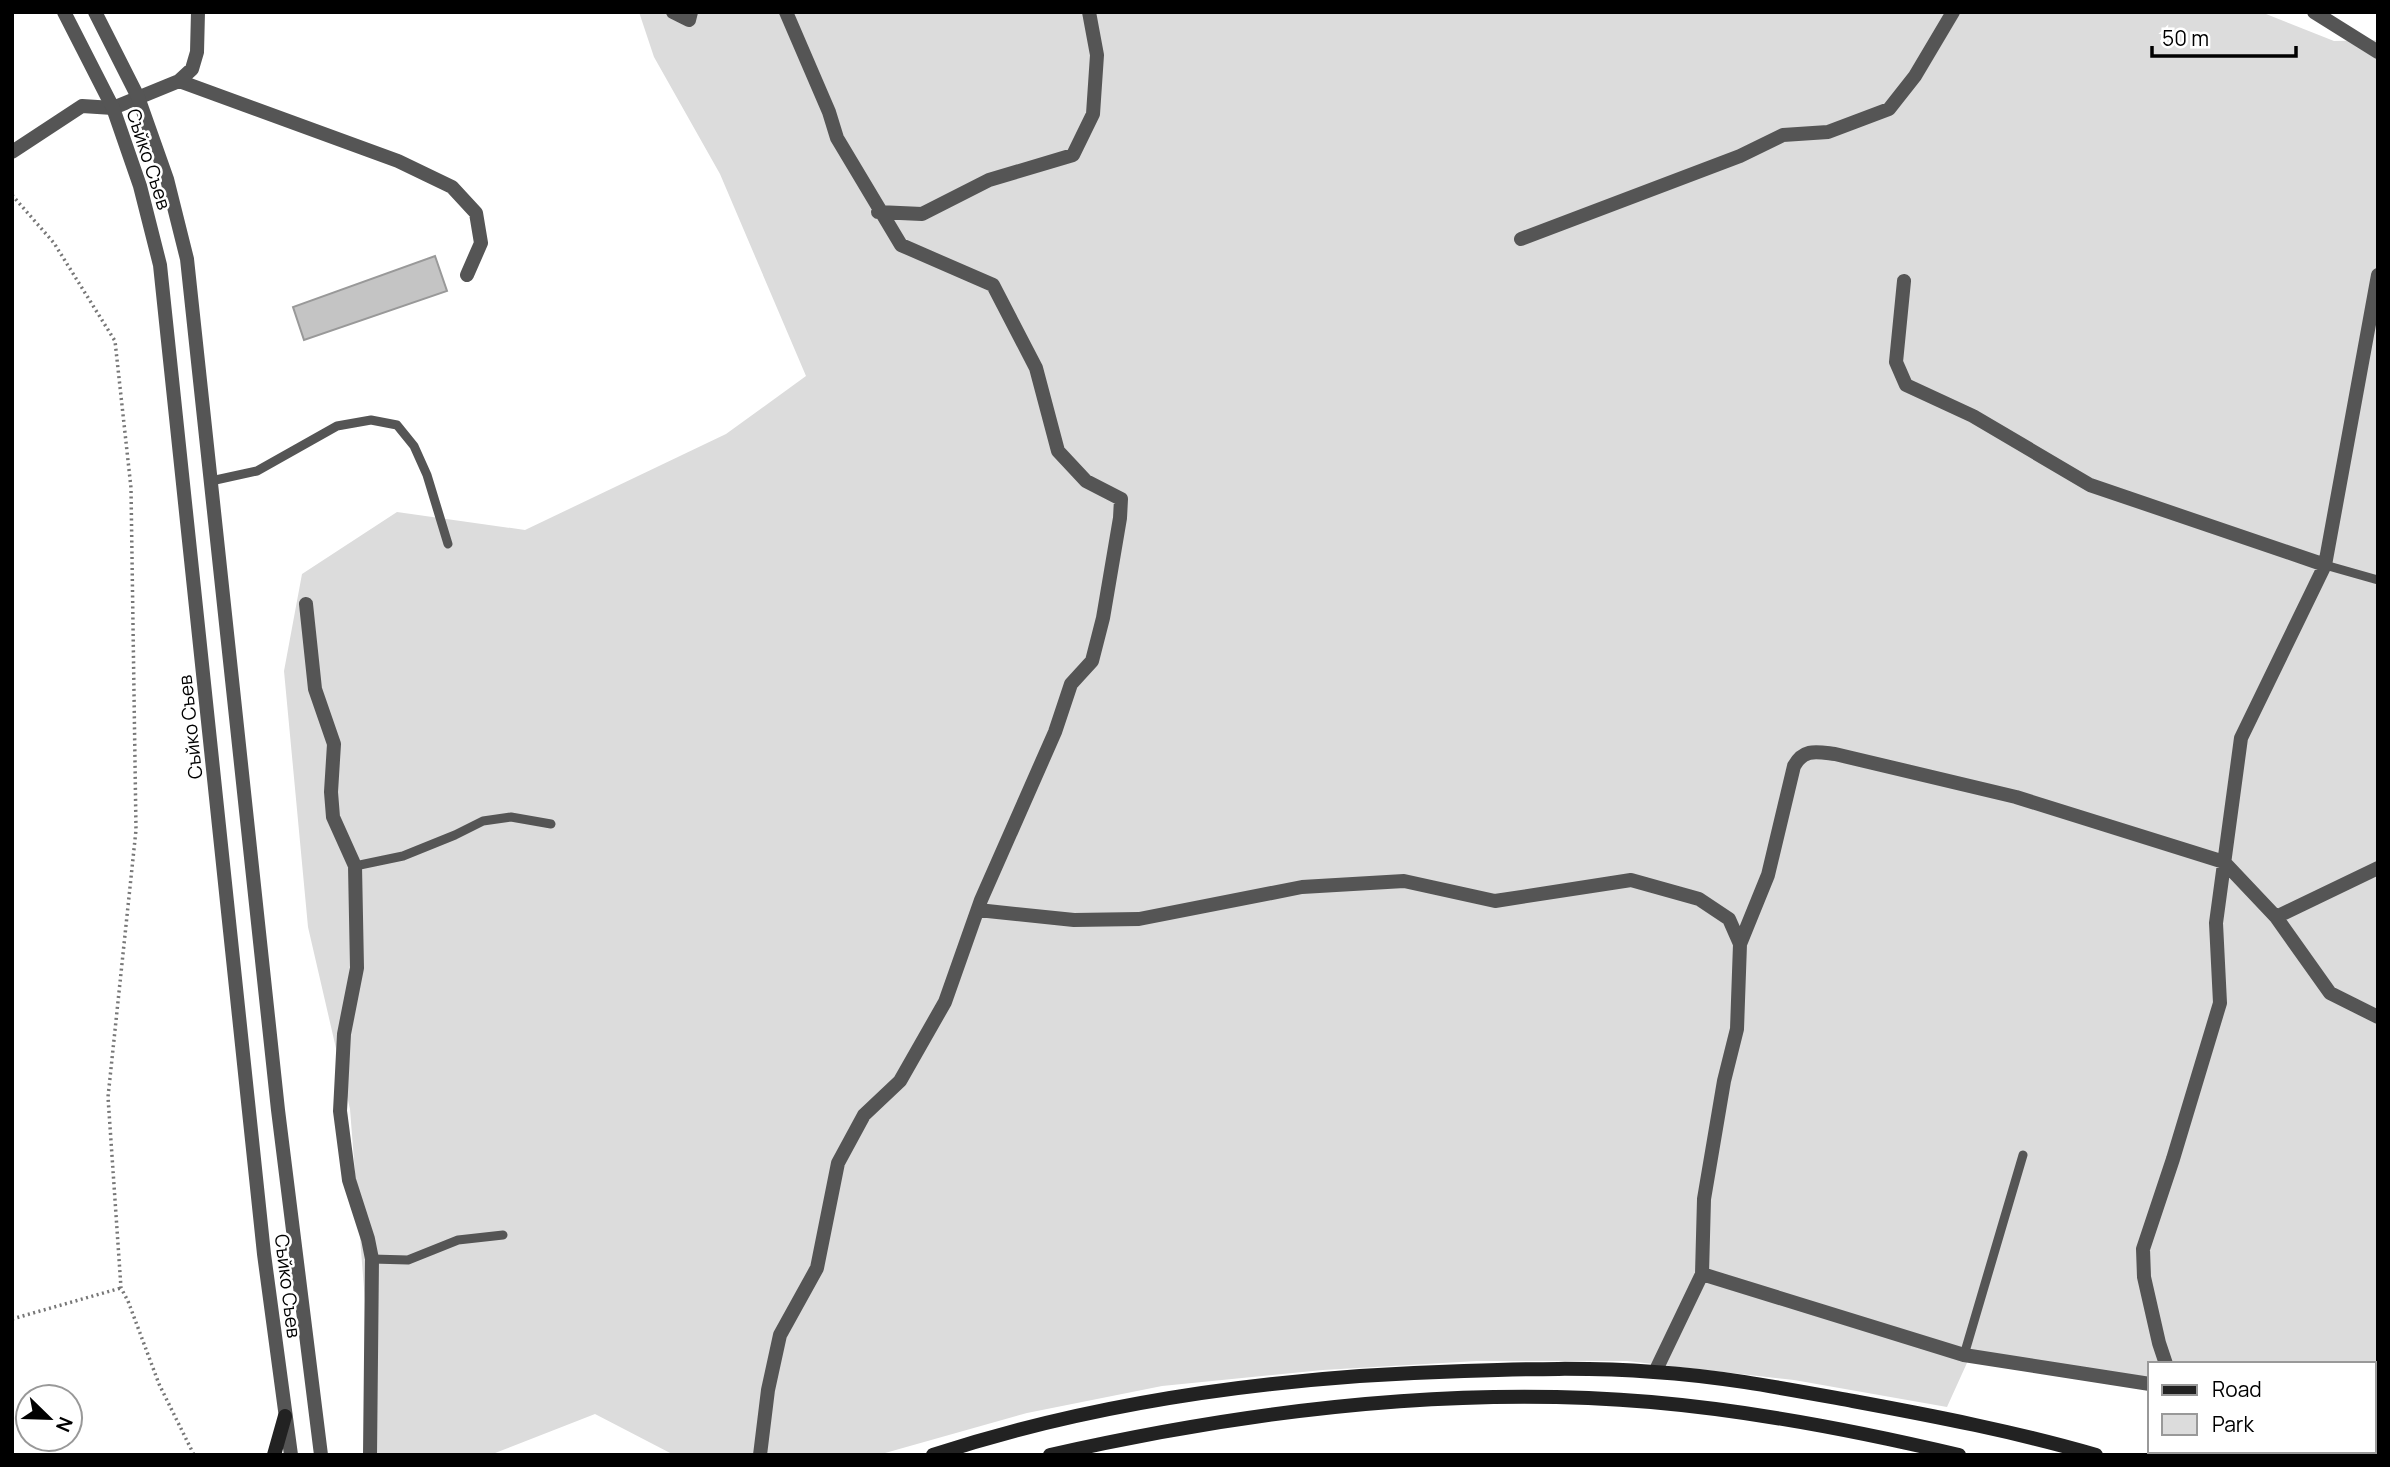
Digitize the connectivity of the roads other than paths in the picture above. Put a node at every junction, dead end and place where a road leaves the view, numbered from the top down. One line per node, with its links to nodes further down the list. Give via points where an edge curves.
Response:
1 (64, 12): 13 (street, Съйко Съев)
2 (95, 12): 12 (street, Съйко Съев)
3 (198, 12): 11 (street, via 197,52 192,69)
4 (673, 12): 5 (street, via 689,20)
5 (691, 12)
6 (786, 12): 15 (street, via 837,138)
7 (1089, 12): 15 (street, via 1097,55 1093,114 1073,155 989,180 922,214)
8 (1953, 12): 16 (street, via 1889,109 1828,132 1783,135 1740,156)
9 (2314, 12): 10 (street)
10 (2378, 52)
11 (179, 81): 12 (street); 17 (street, via 398,161 452,187 476,214 481,243)
12 (138, 97): 13 (street); 20 (street, Съйко Съев, via 167,180 187,259)
13 (113, 108): 14 (street, via 82,106); 41 (street, Съйко Съев, via 160,265)
14 (12, 152)
15 (878, 212): 29 (street, via 901,246 993,285 1037,368 1058,451 1086,481 1121,499 1104,618 1092,661 1071,684 1055,732)
16 (1521, 239)
17 (467, 275)
18 (2378, 275): 22 (street)
19 (1903, 281): 22 (street, via 1896,362 1906,385 1973,416 2090,485)
20 (211, 481): 21 (lane, via 257,471 337,426 371,420 397,425 423,466); 44 (street, Съйко Съев, via 276,1096)
21 (448, 544)
22 (2325, 565): 23 (lane); 26 (street, via 2241,738)
23 (2378, 580)
24 (306, 604): 27 (street, via 315,689 334,744 333,817)
25 (551, 824): 27 (lane, via 511,817 483,821 403,856)
26 (2224, 862): 30 (street); 31 (street, via 2016,797 1810,751 1794,766 1768,875); 38 (street, via 2216,923 2220,1003 2143,1249 2144,1277)
27 (355, 866): 35 (street, via 357,968 344,1034 340,1111 349,1180)
28 (2378, 867): 30 (street)
29 (978, 909): 31 (street, via 1073,920 1139,919 1302,887 1404,881 1495,901 1631,880 1699,900 1729,919); 46 (street, via 944,1002 900,1081 864,1115 838,1163 817,1268 780,1335)
30 (2276, 917): 32 (street, via 2330,993)
31 (1740, 944): 36 (street, via 1737,1029 1704,1199)
32 (2378, 1017)
33 (2023, 1155): 37 (lane)
34 (503, 1235): 35 (lane, via 458,1240 408,1260)
35 (372, 1259): 45 (street)
36 (1702, 1273): 37 (street); 39 (street)
37 (1964, 1355): 40 (street)
38 (2165, 1362)
39 (1655, 1372): 47 (main road, via 1546,1368 1390,1373 1246,1387 1110,1409); 50 (main road, via 1918,1413)
40 (2148, 1384)
41 (285, 1416): 42 (main road); 43 (street, Съйко Съев)
42 (274, 1455)
43 (290, 1455)
44 (321, 1455)
45 (370, 1455)
46 (760, 1455)
47 (933, 1455)
48 (1050, 1455): 49 (main road, via 1243,1418 1384,1402 1546,1397 1651,1402 1781,1419)
49 (1959, 1455)
50 (2096, 1455)

